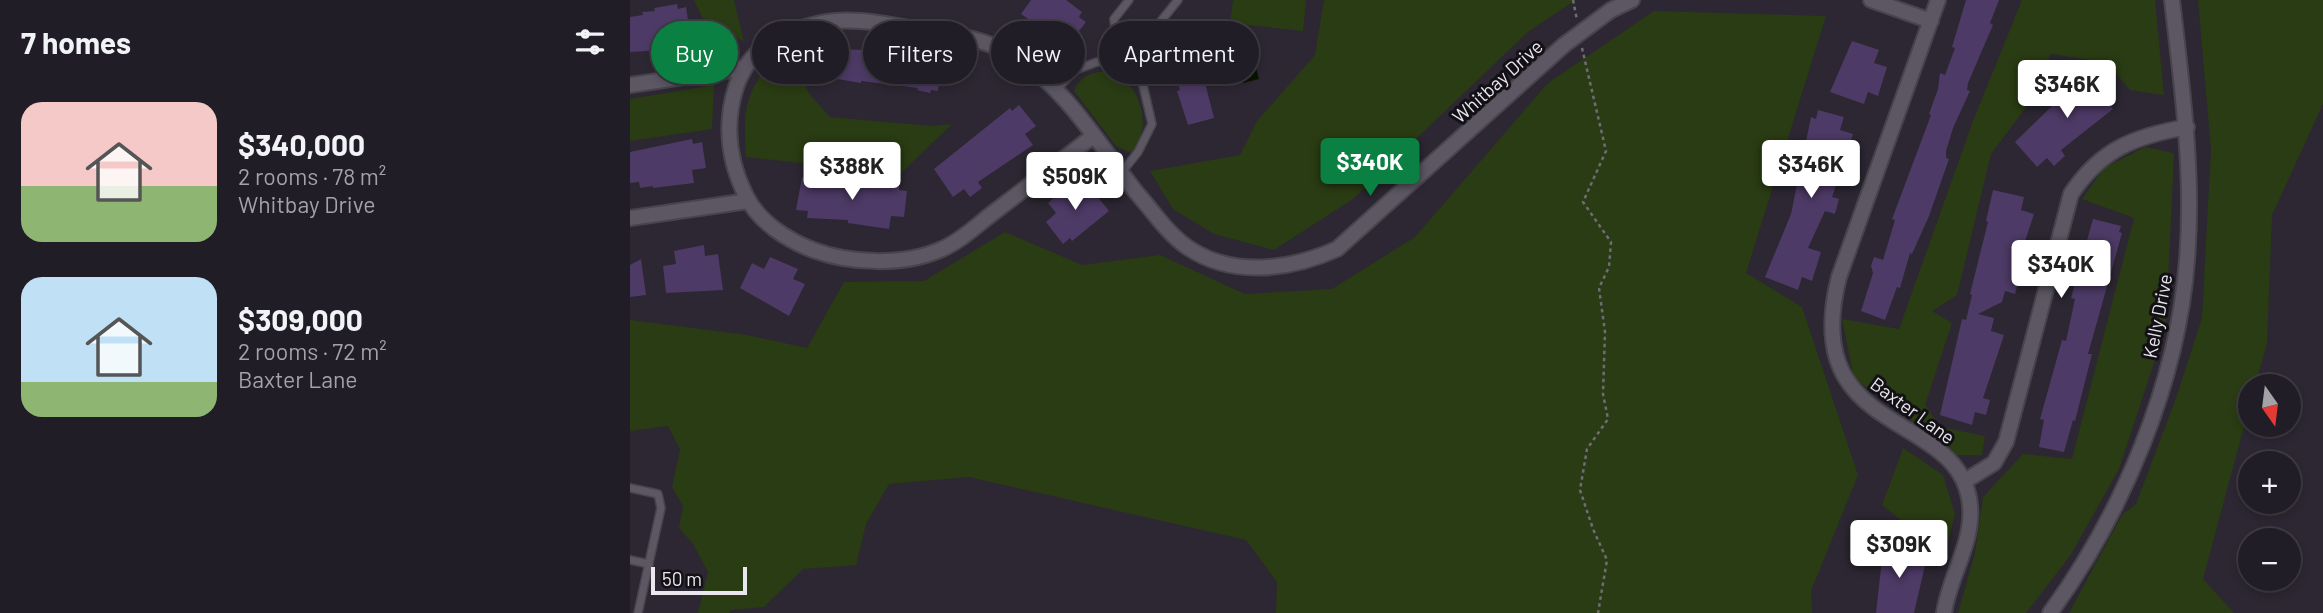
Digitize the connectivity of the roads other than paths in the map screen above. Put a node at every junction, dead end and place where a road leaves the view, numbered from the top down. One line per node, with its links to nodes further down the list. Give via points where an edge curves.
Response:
1 (1129, 0): 7 (lane)
2 (1178, 0): 8 (lane)
3 (1632, 0): 17 (street, Whitbay Drive, via 1579,33 1360,231 1313,260 1265,268 1212,260 1172,234)
4 (1871, 0): 9 (street)
5 (1938, 0): 9 (street, Baxter Lane)
6 (2172, 0): 15 (street, Kelly Drive)
7 (1114, 21)
8 (1161, 21)
9 (1931, 21): 20 (street, Baxter Lane, via 1839,277 1831,310 1832,335 1835,355 1857,393 1885,417 1933,446)
10 (1099, 62): 14 (lane, via 1075,71)
11 (743, 68): 13 (street); 14 (street, Whitbay Drive, via 787,32 851,20 976,40 1015,56); 18 (street, Whitbay Drive, via 731,105 729,133 734,168)
12 (1143, 84): 17 (lane, via 1152,124)
13 (630, 85)
14 (1056, 90): 16 (street, Whitbay Drive)
15 (2187, 127): 20 (street, via 2149,134 2119,148 2088,168 2071,194 2006,442 1994,463); 28 (street, Kelly Drive, via 2187,262 2159,396 2107,522)
16 (1093, 137): 17 (street, Whitbay Drive); 18 (street, Whitbay Drive, via 956,241 910,259 820,253 786,238)
17 (1121, 173)
18 (748, 201): 19 (street)
19 (630, 218)
20 (1965, 481): 27 (street, via 1970,524)
21 (630, 488): 23 (lane, via 658,494 661,508)
22 (630, 560): 23 (lane)
23 (649, 564): 25 (lane)
24 (630, 600): 25 (lane)
25 (640, 603): 26 (lane)
26 (638, 613)
27 (1944, 613)
28 (2050, 613)

